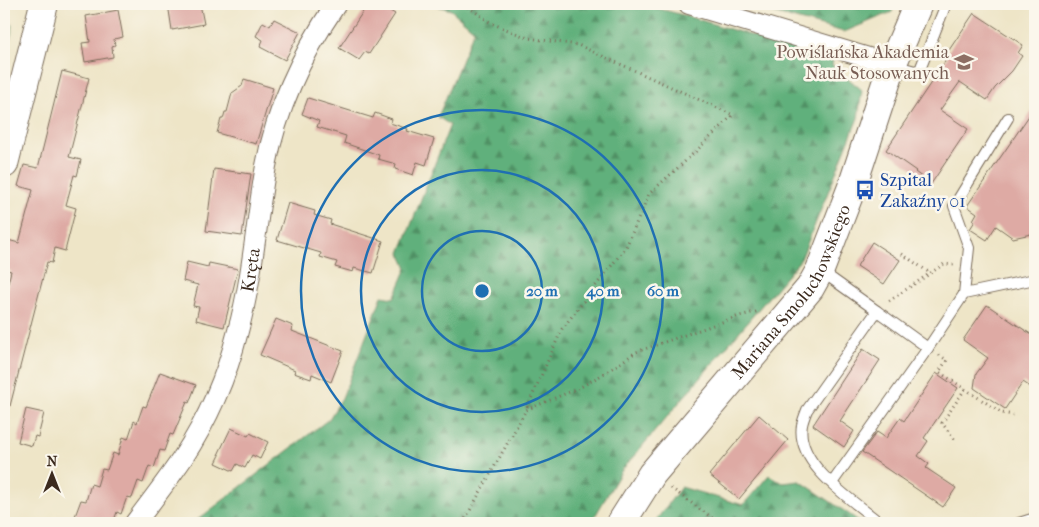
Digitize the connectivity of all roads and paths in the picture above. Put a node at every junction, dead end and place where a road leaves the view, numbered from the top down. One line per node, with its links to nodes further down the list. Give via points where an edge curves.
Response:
1 (44, 4): 9 (street)
2 (336, 4): 27 (street, Kręta, via 296,69 274,130 249,285 238,332 222,377 200,428)
3 (464, 4): 21 (path, via 491,23 528,38 578,45 733,115 649,194 626,247 562,329)
4 (689, 4): 7 (street)
5 (918, 4): 7 (street, Mariana Smoluchowskiego)
6 (946, 4): 7 (lane, via 918,72)
7 (892, 65): 12 (street, Mariana Smoluchowskiego, via 852,187)
8 (1008, 118): 11 (lane, via 954,206 969,248)
9 (4, 164)
10 (902, 254): 13 (path)
11 (966, 265): 13 (path, via 944,264); 15 (lane)
12 (820, 270): 16 (street, Mariana Smoluchowskiego, via 810,288); 17 (lane)
13 (930, 273): 17 (path)
14 (1035, 279): 15 (lane)
15 (964, 294): 18 (lane)
16 (792, 308): 21 (path, via 773,308 739,316 636,352 578,388); 24 (street, Mariana Smoluchowskiego)
17 (877, 311): 18 (lane); 25 (lane, via 807,410 802,425 806,452 814,466)
18 (928, 348): 25 (lane)
19 (947, 360): 20 (path, via 939,372)
20 (965, 389): 22 (path, via 1002,413); 23 (path, via 942,423)
21 (526, 410): 28 (path)
22 (1012, 415)
23 (956, 442)
24 (652, 474): 29 (street, Mariana Smoluchowskiego); 30 (path)
25 (832, 483): 31 (lane)
26 (1035, 518): 32 (lane)
27 (136, 523)
28 (464, 523)
29 (621, 523)
30 (719, 523)
31 (880, 523)
32 (1019, 523)

